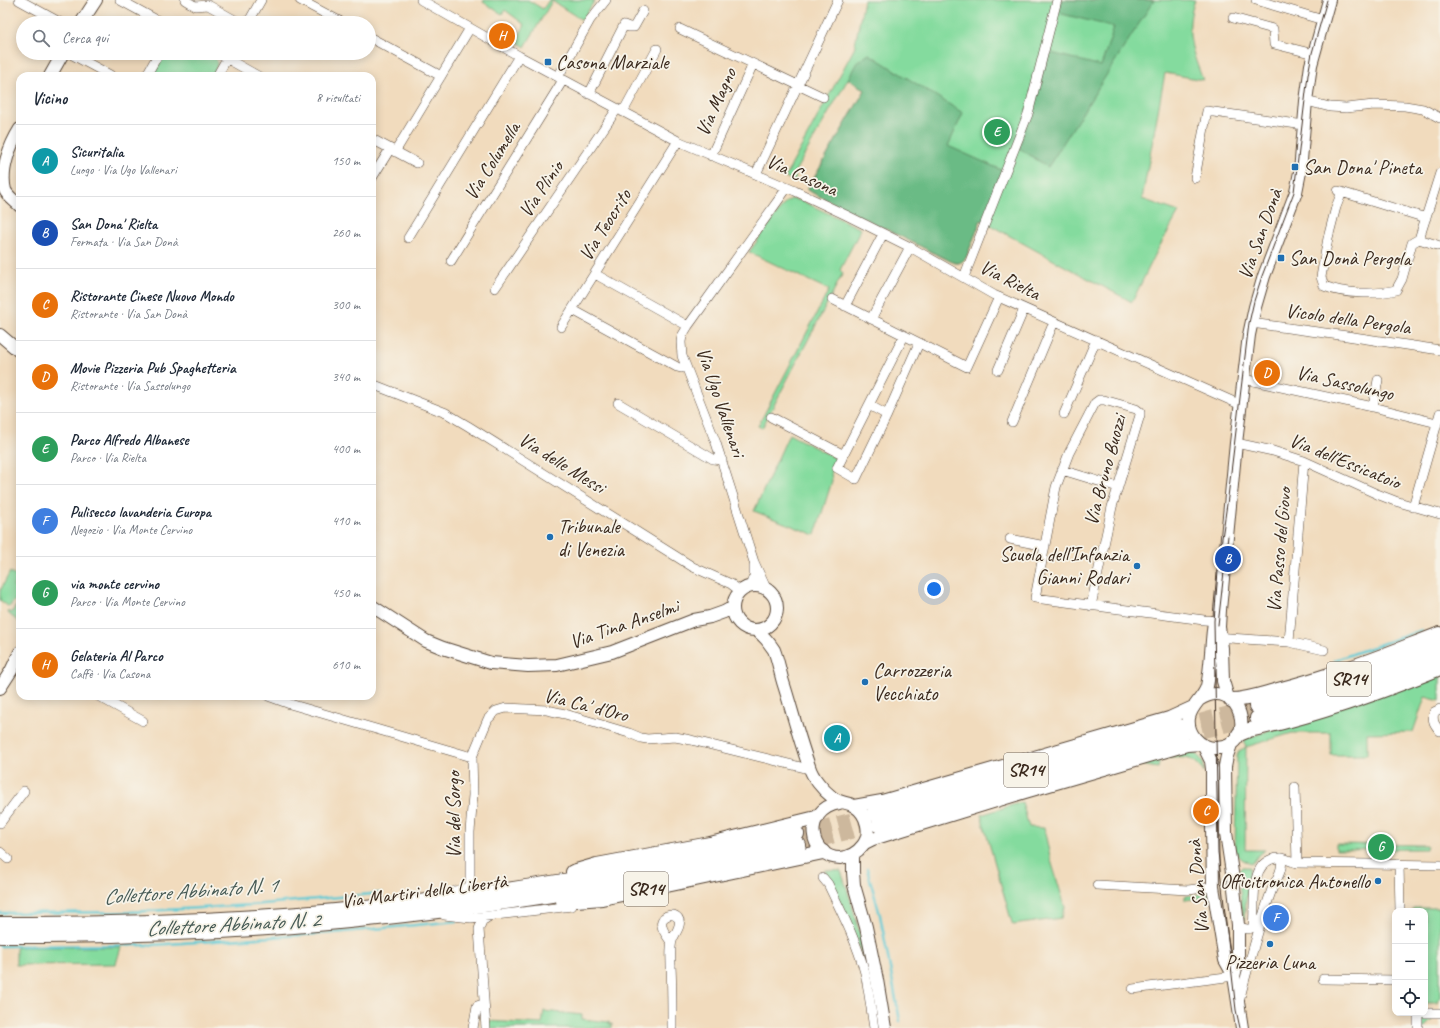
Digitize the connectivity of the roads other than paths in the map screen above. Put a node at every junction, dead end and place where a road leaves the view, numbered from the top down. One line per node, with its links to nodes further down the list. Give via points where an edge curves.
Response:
1 (20, 0): 14 (street)
2 (96, 0): 15 (street)
3 (120, 0): 16 (street)
4 (184, 0): 17 (street, via 195,6 208,5)
5 (262, 0): 18 (street)
6 (300, 0): 19 (street)
7 (421, 0): 22 (street, Via Casona)
8 (606, 0): 40 (street, via 590,20)
9 (838, 0): 41 (street)
10 (1057, 0): 69 (street, Via Rielta, via 1028,114)
11 (1256, 0): 21 (street)
12 (1329, 0): 21 (street, Via San Donà)
13 (643, 11): 42 (street, via 634,27 624,25)
14 (49, 16)
15 (86, 16)
16 (149, 16)
17 (228, 16)
18 (252, 16)
19 (330, 16)
20 (1233, 18): 26 (street, via 1273,28 1274,44)
21 (1323, 20): 26 (street, Via San Donà)
22 (470, 28): 27 (street, Via Casona); 39 (street)
23 (680, 29): 33 (street)
24 (376, 41): 39 (street)
25 (657, 49): 45 (street)
26 (1314, 54): 44 (street, Via San Donà)
27 (519, 56): 40 (street, Via Casona); 63 (street)
28 (59, 60): 34 (street)
29 (82, 60): 35 (street)
30 (155, 60): 36 (street)
31 (227, 60): 37 (street)
32 (235, 60): 38 (street)
33 (753, 64): 41 (street); 52 (street, Via Magno)
34 (52, 72)
35 (104, 72)
36 (148, 72)
37 (219, 72)
38 (252, 72)
39 (441, 76): 51 (street)
40 (561, 78): 42 (street, Via Casona); 67 (street, Via Columella)
41 (798, 85): 43 (street); 56 (street)
42 (589, 94): 45 (street, Via Casona)
43 (823, 98)
44 (1306, 101): 46 (street, via 1346,108 1374,104 1410,106 1423,109); 47 (street, Via San Donà)
45 (620, 111): 50 (street, Via Casona); 70 (street, Via Plinio)
46 (1440, 118)
47 (1304, 125): 58 (street, via 1207,111); 78 (street, Via San Donà, via 1296,192 1264,276)
48 (16, 136): 54 (street)
49 (376, 141): 51 (street)
50 (678, 141): 52 (street, Via Casona); 68 (street, Via Teocrito)
51 (393, 150): 53 (street); 55 (street)
52 (711, 156): 56 (street, Via Casona)
53 (417, 163)
54 (1, 165): 60 (street, via 4,190)
55 (376, 173)
56 (756, 174): 59 (street, Via Casona)
57 (1440, 174): 61 (street)
58 (1195, 178)
59 (787, 188): 62 (street, Via Casona); 79 (street, Via Ugo Vallenari)
60 (16, 202)
61 (1426, 218): 64 (street); 64 (street, via 1339,191 1321,277 1324,286 1369,294 1396,290 1402,279 1412,243)
62 (883, 234): 66 (street, Via Casona); 73 (street)
63 (408, 238)
64 (1419, 239): 65 (street)
65 (1440, 246)
66 (910, 247): 69 (street, Via Casona); 76 (street)
67 (451, 261)
68 (595, 274): 75 (street, Via Teocrito); 79 (street)
69 (964, 277): 71 (street, Via Rielta)
70 (495, 288)
71 (999, 297): 74 (street, Via Rielta); 84 (street, via 967,367)
72 (832, 299): 73 (street)
73 (846, 306): 76 (street)
74 (1024, 309): 77 (street, Via Rielta); 88 (street)
75 (573, 310): 80 (street, Via Teocrito); 87 (street, via 677,367)
76 (871, 319): 82 (street)
77 (1054, 322): 83 (street, Via Rielta); 100 (street)
78 (1251, 323): 86 (street, Vicolo della Pergola); 89 (street, Via San Donà)
79 (688, 326): 87 (street, Via Ugo Vallenari, via 682,336 680,349)
80 (561, 327)
81 (0, 335): 85 (street)
82 (904, 336): 84 (street); 93 (street)
83 (1096, 340): 94 (street, Via Rielta); 98 (street)
84 (919, 343): 97 (street)
85 (16, 349)
86 (1440, 350)
87 (686, 367): 104 (street, Via Ugo Vallenari)
88 (998, 370)
89 (1244, 379): 94 (street, Via San Donà); 95 (street, Via Sassolungo)
90 (1378, 380): 95 (street)
91 (376, 386): 115 (street, Via delle Messi, via 446,414 468,426 693,568 728,584)
92 (618, 403): 104 (street, via 706,455)
93 (869, 405): 97 (street); 103 (street)
94 (1241, 405): 102 (street, Via San Donà)
95 (1374, 407): 101 (street, Via Sassolungo)
96 (1440, 413): 101 (street)
97 (887, 414): 103 (street, via 856,479 837,468)
98 (1064, 414)
99 (771, 417): 103 (street)
100 (1012, 422)
101 (1437, 423): 109 (street)
102 (1236, 443): 105 (street, Via dell'Essicatoio); 107 (street, Via San Donà)
103 (844, 455)
104 (722, 460): 113 (street, Via Ugo Vallenari)
105 (1304, 461): 109 (street, Via dell'Essicatoio, via 1377,494); 125 (street, Via Passo del Giovo)
106 (1062, 470): 108 (street); 108 (street, Via Bruno Buozzi, via 1095,403 1104,400 1136,409 1140,412 1140,417); 112 (street, Via Bruno Buozzi)
107 (1232, 481): 120 (street, Via San Donà); 120 (street, Via San Donà, via 1219,559)
108 (1118, 487): 116 (street, Via Bruno Buozzi)
109 (1413, 507): 110 (street, Via dell'Essicatoio)
110 (1440, 514)
111 (1010, 538): 112 (street)
112 (1045, 546): 116 (street, Via Bruno Buozzi, via 1035,598)
113 (754, 562): 114 (street, Via Ugo Vallenari); 115 (street, Via Ugo Vallenari, via 754,576)
114 (766, 588): 115 (street, via 757,585); 119 (street, via 773,594 778,607)
115 (740, 595): 118 (street, Via Tina Anselmi, via 724,612); 121 (street, via 735,618)
116 (1091, 606): 120 (street, Via Bruno Buozzi)
117 (376, 609): 118 (street, Via Tina Anselmi, via 443,648 491,663 528,666 557,665 612,652 694,620)
118 (710, 617): 121 (street, Via Tina Anselmi)
119 (774, 620): 122 (street, via 769,626); 128 (street)
120 (1216, 621): 124 (street, Via San Donà)
121 (738, 622): 122 (street, via 749,630)
122 (756, 630): 128 (street, via 765,636)
123 (1440, 634): 133 (main road, via 1386,656 1317,679 1245,699)
124 (1216, 637): 125 (street); 133 (street, Via San Donà, via 1223,653 1224,684); 136 (street, Via San Donà, via 1207,685)
125 (1289, 642): 127 (street)
126 (1440, 645): 129 (main road, SR14, via 1257,712 1338,695)
127 (1324, 650)
128 (774, 651): 144 (street)
129 (1440, 657)
130 (16, 660): 132 (street)
131 (1440, 668): 141 (main road, via 1332,708 1249,730)
132 (0, 688)
133 (1229, 699): 136 (street, via 1215,695 1207,696); 141 (street, Via San Donà, via 1241,715 1241,727)
134 (105, 700): 138 (street)
135 (279, 700): 143 (street)
136 (1196, 704): 142 (street, Via San Donà, via 1189,718 1190,729); 148 (street, via 1169,718 882,801)
137 (1440, 709): 140 (street, via 1434,712 1432,717 1433,723)
138 (143, 721)
139 (1181, 731): 150 (main road, SR14)
140 (1440, 731)
141 (1236, 738): 142 (street, via 1220,748); 174 (street, Via San Donà, via 1225,766 1225,829)
142 (1202, 744): 152 (street, via 1187,745 1025,792); 166 (street, Via San Donà, via 1211,761 1212,769)
143 (472, 757): 144 (street, Via Ca' d'Oro, via 492,714 501,709 520,708 565,714 641,738 691,740); 169 (street, Via del Sorgo, via 470,884 468,888 455,891)
144 (810, 770): 147 (street, via 827,793); 149 (street, via 820,798)
145 (1295, 787): 159 (street)
146 (24, 791): 151 (street)
147 (840, 802): 148 (street); 149 (street, via 831,804)
148 (854, 806): 152 (street, via 865,818 868,830)
149 (816, 817): 154 (street, via 814,836); 167 (main road, SR14, via 710,844 597,865)
150 (876, 820)
151 (0, 823)
152 (865, 843): 155 (street)
153 (0, 852): 156 (street)
154 (823, 852): 157 (street); 168 (main road, SR14)
155 (853, 854): 157 (street); 164 (street)
156 (8, 858)
157 (838, 858): 164 (street)
158 (1280, 858): 159 (street); 162 (street); 174 (street, via 1263,864 1258,872 1253,927 1245,928)
159 (1297, 863): 160 (street); 162 (street)
160 (1399, 864): 161 (street); 170 (street)
161 (1440, 865)
162 (1280, 871): 177 (street, via 1258,928)
163 (823, 878): 192 (street, via 860,956 868,986)
164 (854, 885): 193 (street, via 871,950)
165 (1097, 885): 166 (street, via 1188,890)
166 (1214, 886): 178 (street, Via San Donà)
167 (504, 891): 169 (main road, Via Martiri della Libertà / SR14); 171 (main road, Via Martiri della Libertà / SR14, via 798,840 650,878)
168 (636, 891): 171 (main road, SR14); 172 (street, via 616,901)
169 (438, 900): 173 (main road, Via Martiri della Libertà / SR14, via 221,919 138,923)
170 (1400, 908)
171 (469, 913): 172 (street); 175 (main road, Via Martiri della Libertà / SR14, via 427,912 222,931); 184 (street, via 473,925 477,994)
172 (490, 916): 184 (street, via 482,921 479,929)
173 (0, 924)
174 (1238, 925): 179 (street, Via San Donà)
175 (0, 936)
176 (671, 942): 191 (street)
177 (1251, 955): 179 (street, via 1245,960); 185 (street)
178 (1226, 960): 179 (street); 180 (street, Via San Donà)
179 (1238, 961): 180 (street, Via San Donà)
180 (1234, 976): 183 (street); 185 (street, Via San Donà)
181 (1323, 979): 182 (street)
182 (1392, 980)
183 (1133, 989)
184 (482, 1005): 189 (street, via 476,1006); 190 (street)
185 (1238, 1006): 194 (street, Via San Donà)
186 (1428, 1013): 187 (street)
187 (1440, 1013)
188 (1418, 1016): 195 (street)
189 (473, 1028)
190 (486, 1028)
191 (672, 1028)
192 (874, 1028)
193 (885, 1028)
194 (1239, 1028)
195 (1418, 1028)

